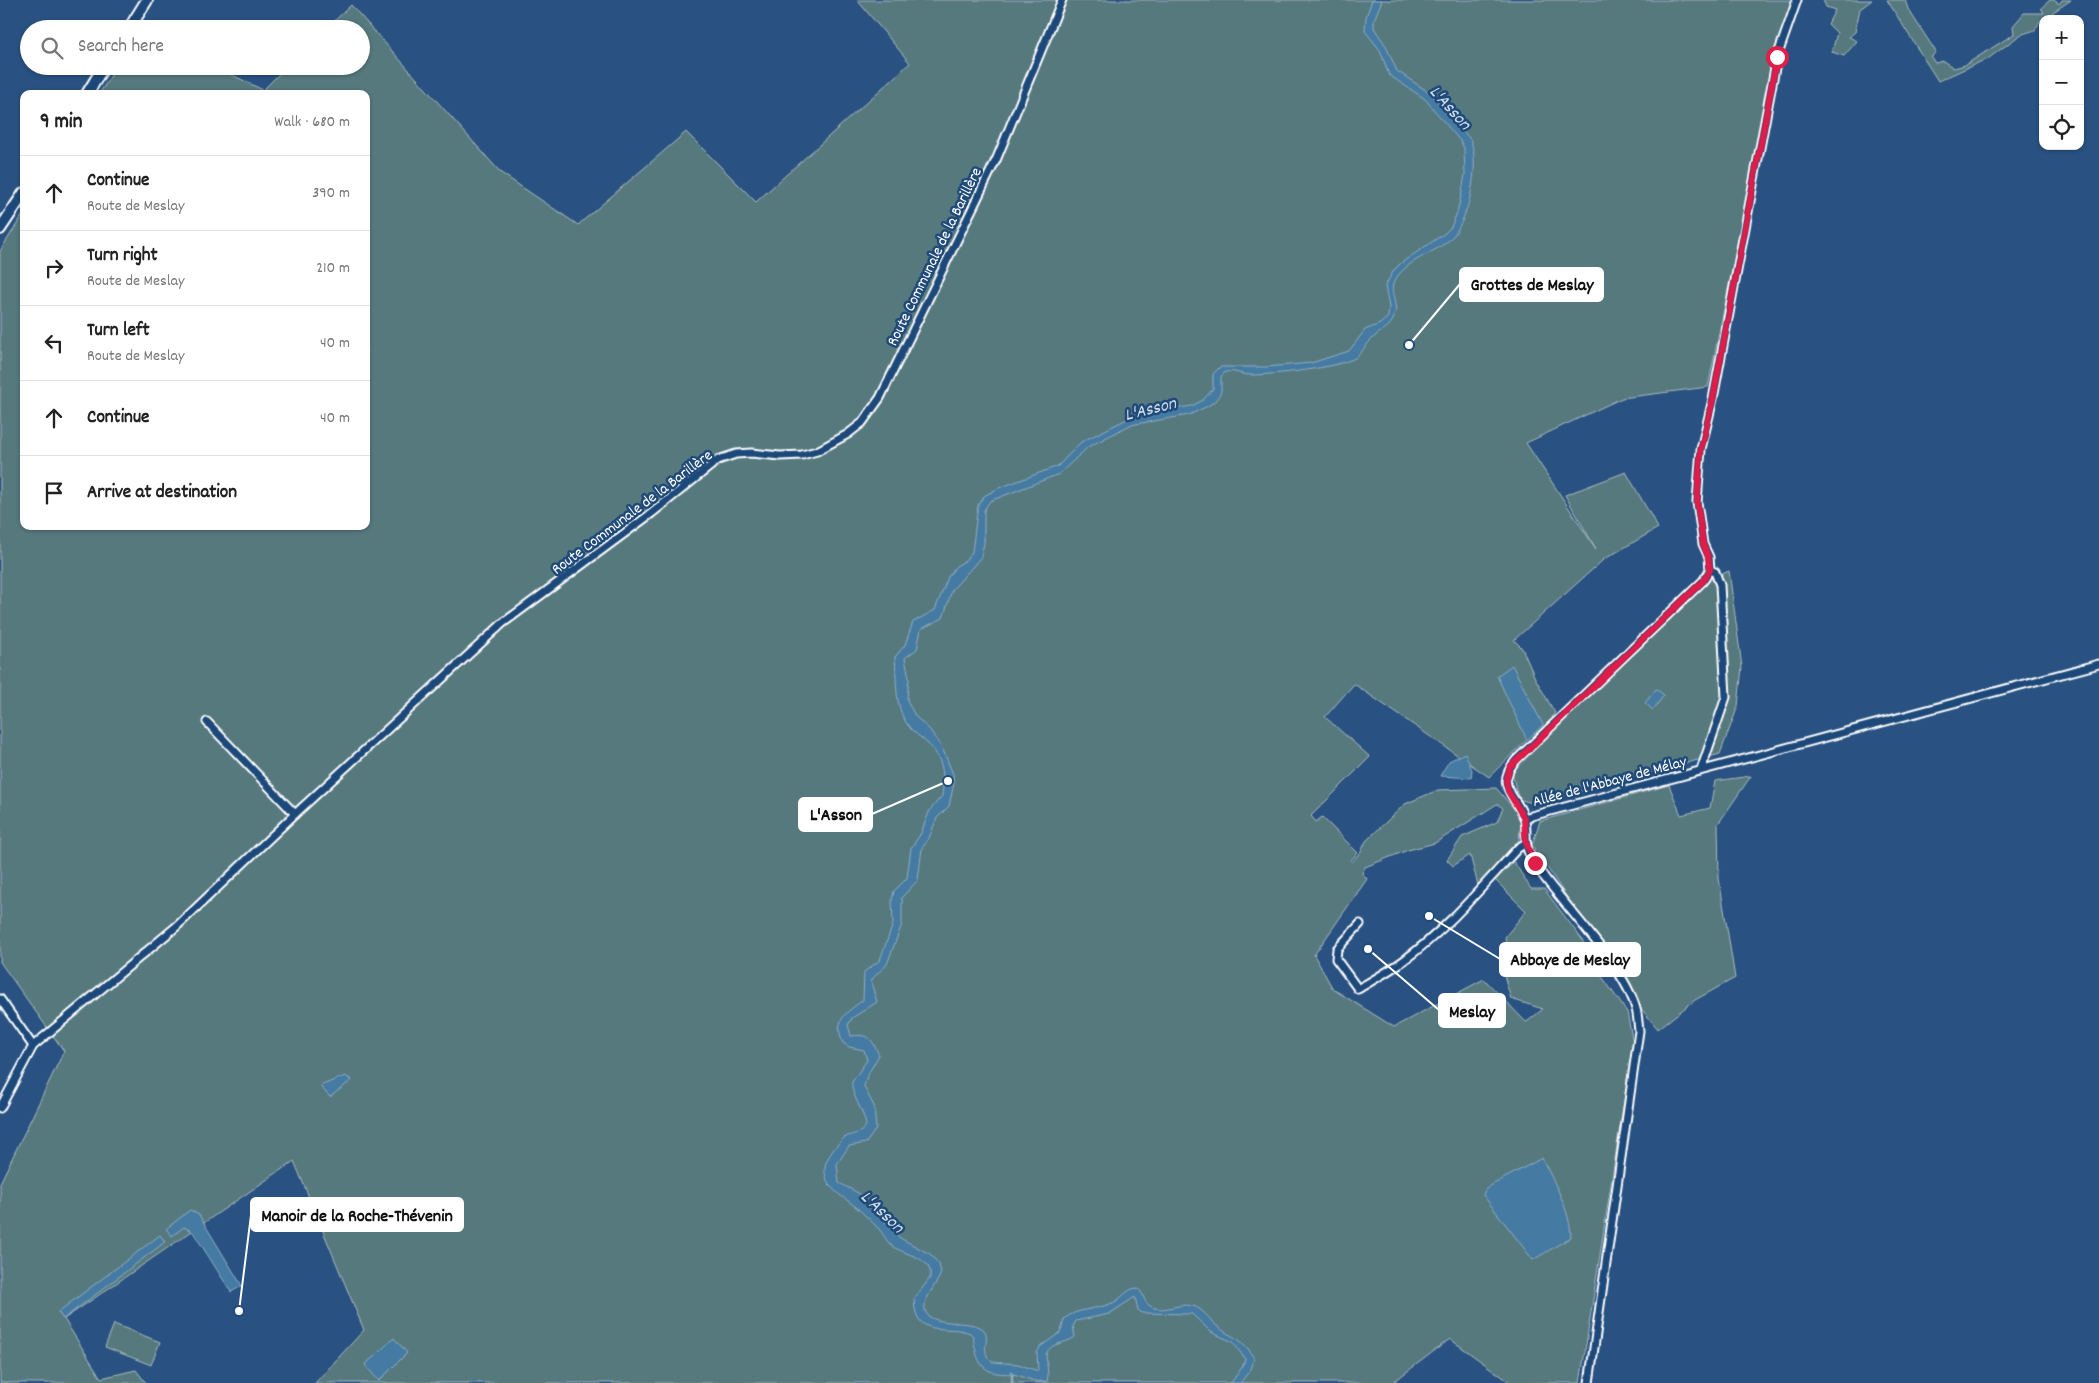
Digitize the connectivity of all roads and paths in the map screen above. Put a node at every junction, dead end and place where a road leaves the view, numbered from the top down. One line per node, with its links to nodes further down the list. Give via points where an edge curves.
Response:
1 (147, 0): 4 (main road)
2 (1062, 0): 13 (street, Route Communale de la Barillère, via 997,158 880,398 862,423 832,444 802,455 751,453 718,460 652,514 504,623)
3 (1797, 0): 9 (street, via 1777,57 1701,449 1697,502)
4 (135, 20)
5 (98, 75): 6 (main road)
6 (89, 90)
7 (20, 199): 8 (main road)
8 (0, 229)
9 (1710, 570): 12 (street, via 1715,572 1720,585 1726,697); 14 (street, via 1703,581 1510,767 1506,781 1508,791)
10 (2099, 664): 12 (street, Allée de l'Abbaye de Mélay)
11 (207, 722): 13 (street)
12 (1701, 770): 14 (street, Allée de l'Abbaye de Mélay)
13 (295, 814): 18 (street, Route Communale de la Barillère, via 177,926)
14 (1524, 818): 15 (street)
15 (1526, 843): 16 (street, via 1428,940 1403,961 1358,989 1336,959 1337,948); 20 (street, via 1528,852 1545,878 1624,979 1636,1009 1639,1032)
16 (1360, 924)
17 (0, 999): 18 (street)
18 (33, 1046): 19 (street)
19 (0, 1108)
20 (1589, 1383)

